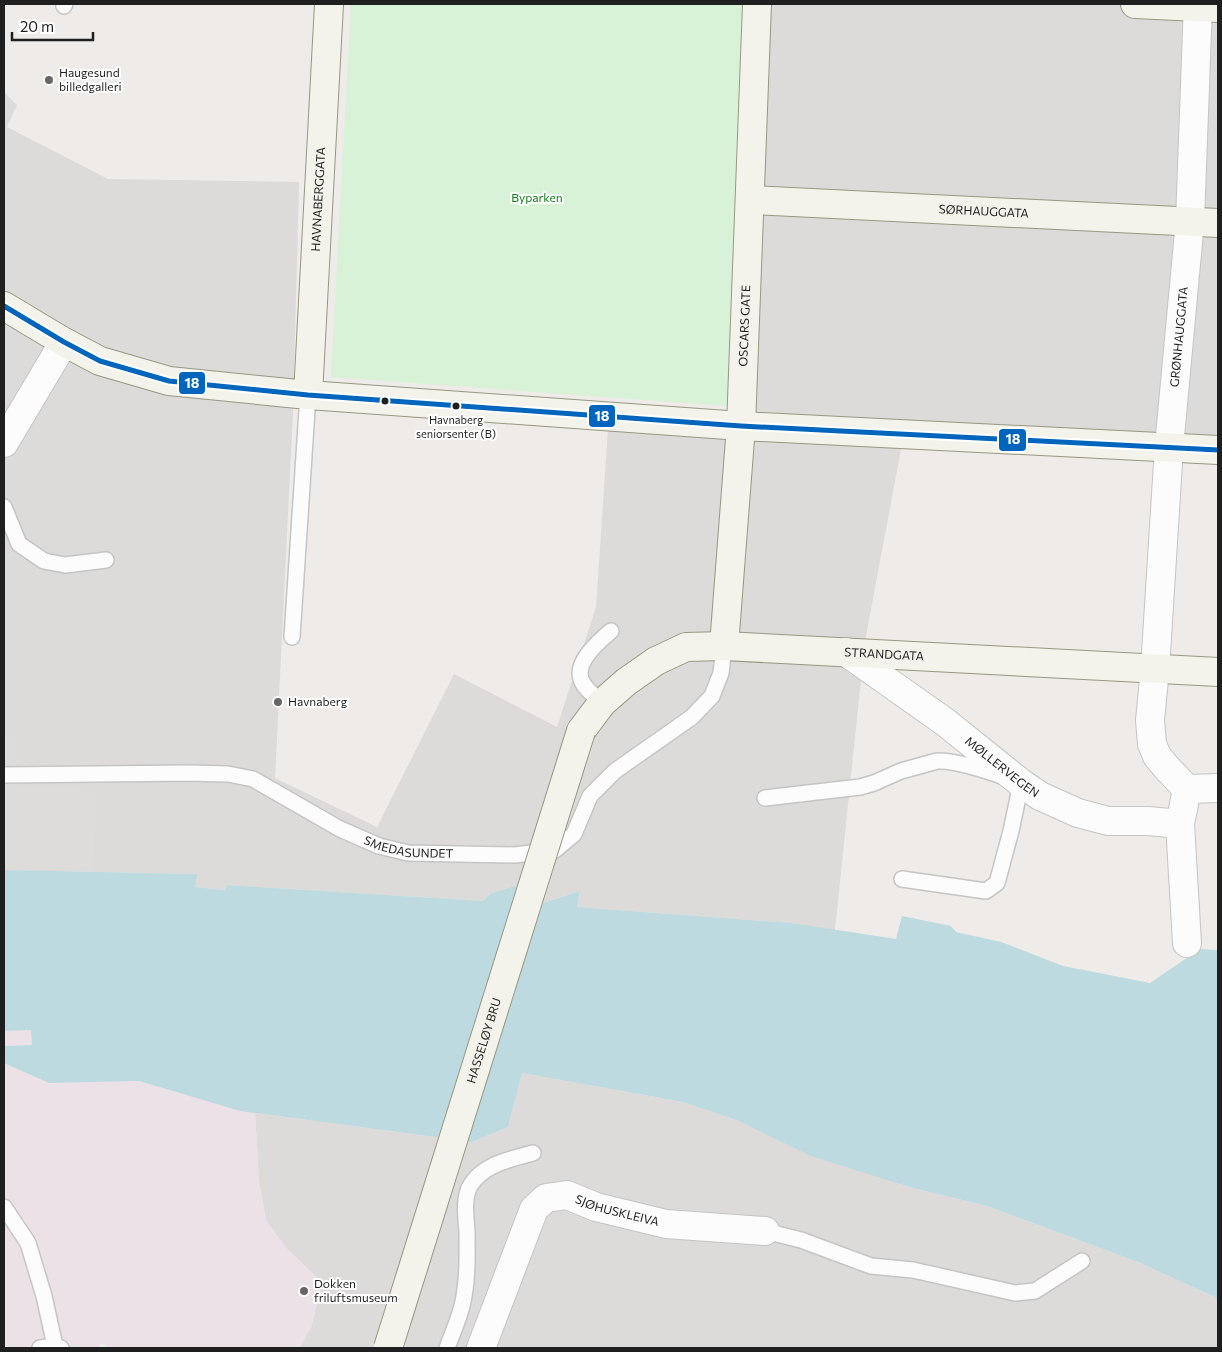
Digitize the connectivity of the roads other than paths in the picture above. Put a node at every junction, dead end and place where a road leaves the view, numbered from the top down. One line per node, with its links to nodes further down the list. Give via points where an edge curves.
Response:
1 (329, 4): 10 (street, HAVNABERGGATA)
2 (757, 4): 5 (street, OSCARS GATE)
3 (1135, 4): 4 (street)
4 (1205, 6): 6 (street, GRØNHAUGGATA)
5 (750, 200): 6 (street, SØRHAUGGATA); 11 (street, OSCARS GATE)
6 (1190, 221): 7 (street, SØRHAUGGATA); 13 (street, GRØNHAUGGATA)
7 (1218, 223)
8 (4, 306): 9 (street)
9 (64, 342): 10 (street, via 100,361 169,380); 12 (street)
10 (308, 395): 11 (street); 18 (lane)
11 (741, 426): 13 (street); 19 (street, OSCARS GATE)
12 (4, 443)
13 (1169, 447): 14 (street); 21 (street, GRØNHAUGGATA)
14 (1218, 450)
15 (4, 508): 16 (lane, via 20,544 44,561 65,565)
16 (106, 560)
17 (611, 631): 23 (lane, via 595,644 581,665 580,678)
18 (292, 638)
19 (724, 646): 20 (street, STRANDGATA); 23 (street, STRANDGATA, via 686,647 656,661); 25 (lane, SMEDASUNDET, via 721,673 712,696 692,717 615,771 590,796 574,834 556,850 515,855 408,853 379,846 340,829 252,779 228,774)
20 (846, 652): 21 (street, STRANDGATA); 26 (street, MØLLERVEGEN, via 945,722)
21 (1155, 669): 22 (street, STRANDGATA); 28 (street, via 1150,720 1152,744 1166,768)
22 (1218, 672)
23 (602, 703): 24 (street, STRANDGATA)
24 (581, 731): 38 (street, HASSELØY BRU, bridge)
25 (4, 775)
26 (1021, 783): 29 (lane, via 957,763 937,761 860,787); 30 (street, MØLLERVEGEN, via 1060,806 1108,821); 31 (lane, via 997,883 986,891)
27 (1218, 788): 28 (street)
28 (1187, 789): 30 (street)
29 (765, 798)
30 (1180, 824): 32 (street)
31 (902, 879)
32 (1188, 943)
33 (533, 1153): 39 (lane, via 488,1168 470,1187 466,1200 465,1290)
34 (4, 1207): 37 (lane, via 28,1243 44,1296)
35 (764, 1231): 36 (lane, via 801,1240 871,1266 913,1270 1015,1293 1035,1291); 40 (street, SJØHUSKLEIVA, via 666,1224 596,1207 567,1195 546,1198 534,1209)
36 (1082, 1261)
37 (52, 1348)
38 (388, 1348)
39 (447, 1348)
40 (481, 1348)

